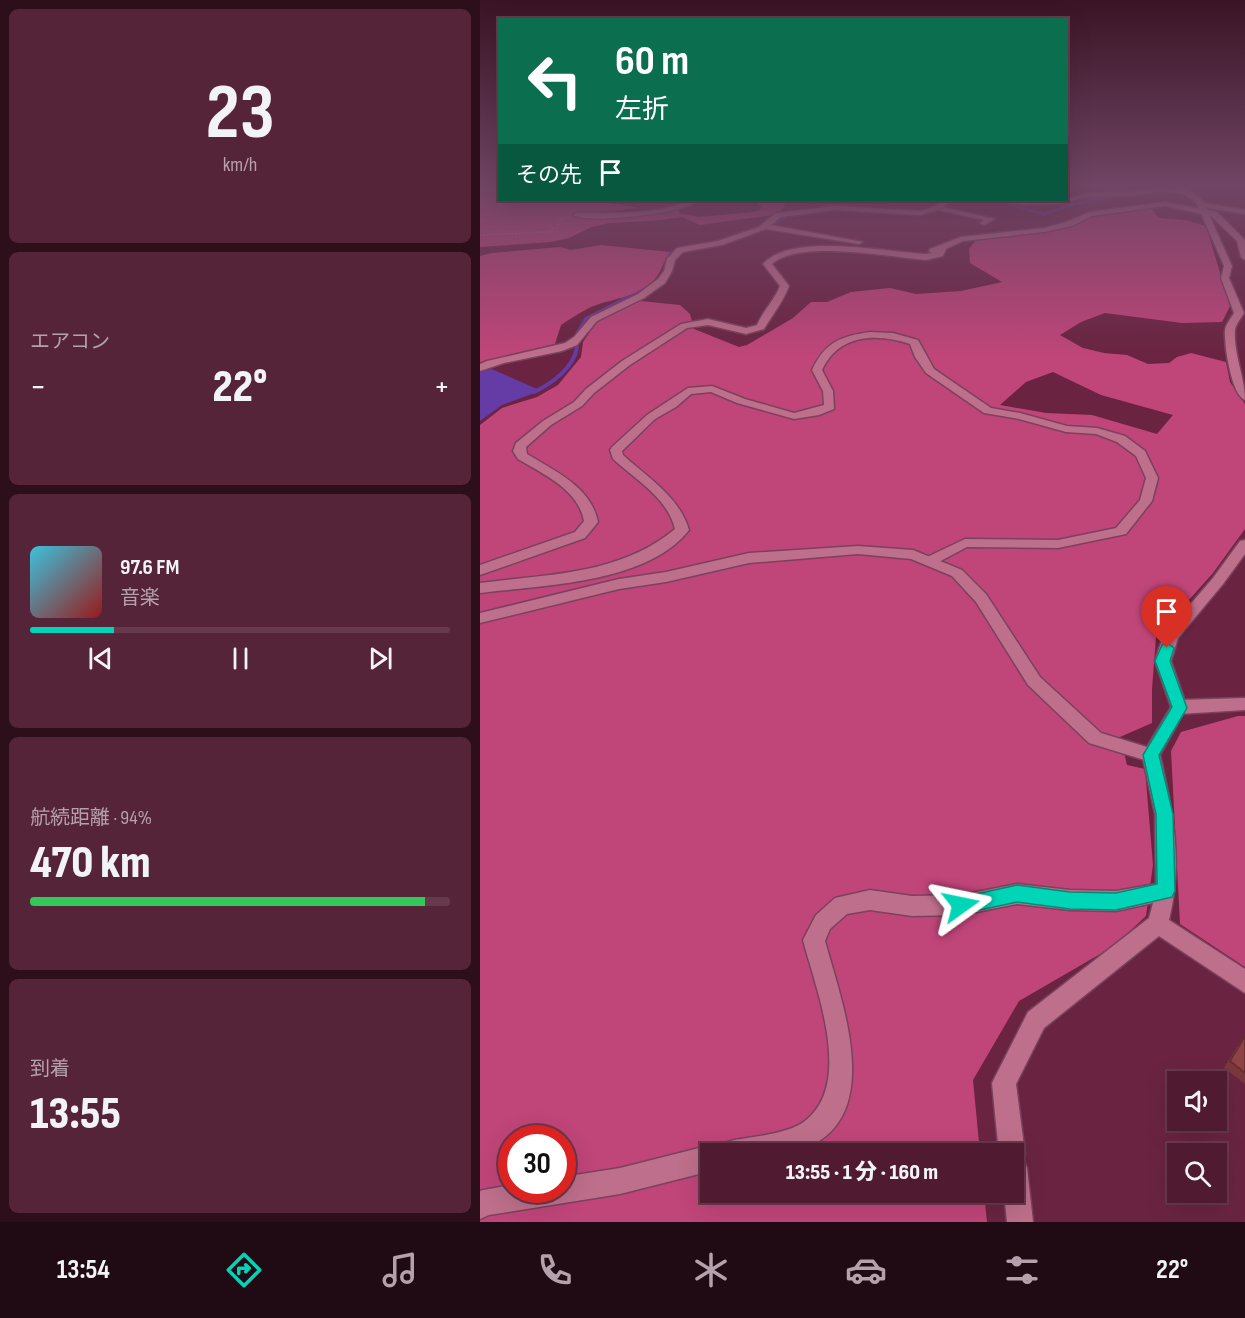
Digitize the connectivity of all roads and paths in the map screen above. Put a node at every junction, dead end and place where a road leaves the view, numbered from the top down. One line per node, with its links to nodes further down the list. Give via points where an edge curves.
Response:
1 (722, 242): 8 (street, via 679,252 657,285 593,320 580,339)
2 (859, 242): 6 (street, via 914,251)
3 (955, 242): 6 (street)
4 (1217, 242): 9 (street, via 1228,266 1225,278 1239,313 1230,328 1236,378)
5 (1241, 242): 7 (street)
6 (942, 249): 12 (street, via 940,254 926,257 815,249 774,256 767,264 785,286 761,327 740,331 708,322 688,324 633,357 520,446 522,456 579,494 591,522 580,535)
7 (1245, 257)
8 (480, 368)
9 (1245, 397)
10 (1245, 544): 16 (street, via 1171,636 1163,661)
11 (930, 561): 13 (street, via 965,543 1058,544 1121,531 1146,501 1152,478 1141,454 1121,439 988,411 930,371 914,342 895,334 866,335 828,350 816,370 828,391 830,406 815,413 794,416 712,389 688,391 651,417 616,450 617,456 680,518 682,530 669,543 631,562 590,574); 14 (street, via 913,555 858,550 749,558); 17 (street, via 957,573 981,598 1034,681 1095,738)
12 (480, 570)
13 (480, 588)
14 (480, 618)
15 (1245, 704): 16 (street)
16 (1179, 708): 17 (street)
17 (1151, 755): 18 (street, via 1164,814)
18 (1166, 891): 19 (street); 21 (street, via 1116,901 1017,894 961,905 912,906 870,900 842,904 823,922 814,940 838,1030 843,1071 836,1106 814,1131)
19 (1158, 924): 20 (street); 22 (street, via 1036,1020 1004,1083)
20 (1245, 982)
21 (770, 1143)
22 (1011, 1143)
23 (700, 1161): 25 (street, via 620,1181)
24 (1018, 1203): 26 (street)
25 (480, 1206)
26 (1020, 1222)

